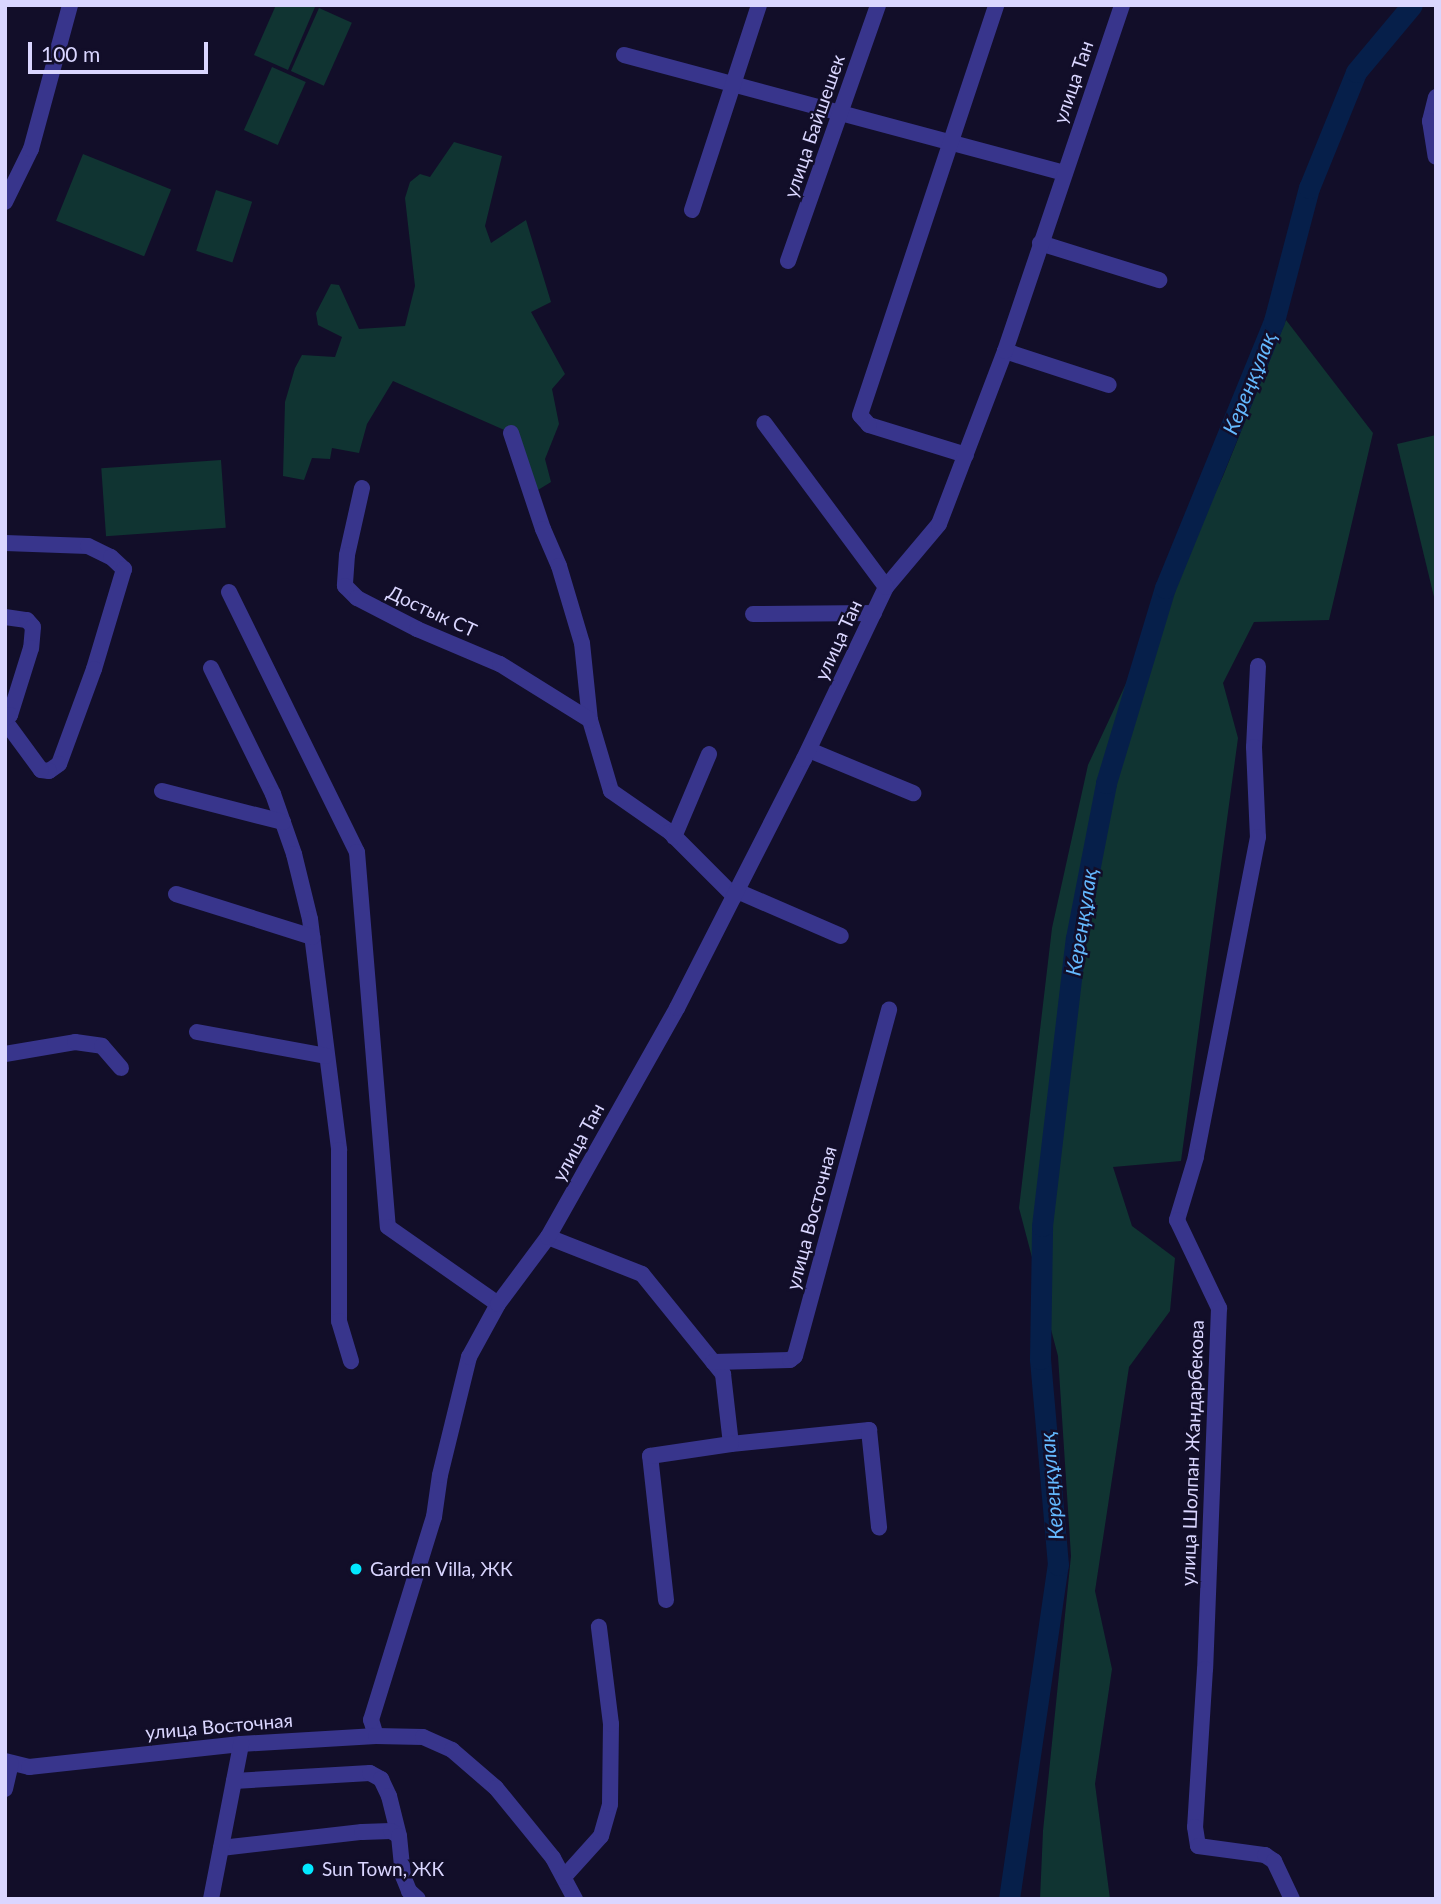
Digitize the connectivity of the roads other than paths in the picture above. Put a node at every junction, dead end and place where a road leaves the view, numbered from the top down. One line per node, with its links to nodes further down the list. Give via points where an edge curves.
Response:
1 (70, 5): 13 (street, via 31,149)
2 (759, 5): 7 (street)
3 (878, 5): 9 (street, улица Байшешек)
4 (996, 5): 10 (street)
5 (1122, 5): 12 (street, улица Тан)
6 (624, 55): 7 (street)
7 (731, 83): 9 (street); 14 (street)
8 (1436, 97): 11 (street, via 1430,121)
9 (842, 112): 10 (street); 16 (street, улица Байшешек)
10 (952, 142): 12 (street); 22 (street, via 860,415 869,425)
11 (1436, 157)
12 (1063, 173): 15 (street, улица Тан)
13 (5, 202)
14 (692, 210)
15 (1040, 243): 17 (street); 18 (street, улица Тан)
16 (788, 261)
17 (1158, 281)
18 (1004, 351): 19 (street); 22 (street, улица Тан)
19 (1109, 385)
20 (764, 423): 25 (street, улица Тан)
21 (511, 433): 33 (street, via 582,643)
22 (966, 455): 25 (street, улица Тан, via 939,524)
23 (362, 488): 33 (street, Достык СТ, via 345,586 357,598 417,629 500,664)
24 (5, 543): 32 (street, via 88,546 111,556 124,569 59,764 41,770)
25 (886, 587): 27 (street, улица Тан)
26 (229, 592): 50 (street, via 357,852 388,1227)
27 (874, 613): 28 (street); 34 (street, улица Тан)
28 (753, 614)
29 (5, 617): 32 (street, via 27,620 33,627 31,648)
30 (1258, 666): 68 (street, улица Шолпан Жандарбекова, via 1254,747 1258,837 1196,1157 1177,1220 1219,1308 1195,1827 1198,1846 1265,1855 1274,1861)
31 (211, 668): 38 (street)
32 (5, 719)
33 (590, 720): 39 (street, via 611,791)
34 (809, 750): 37 (street); 40 (street, улица Тан)
35 (709, 754): 39 (street)
36 (162, 791): 38 (street)
37 (913, 793)
38 (283, 822): 43 (street)
39 (674, 837): 40 (street)
40 (736, 893): 42 (street); 49 (street, улица Тан)
41 (176, 894): 43 (street)
42 (841, 936)
43 (312, 937): 47 (street)
44 (889, 1010): 52 (street, улица Восточная, via 795,1356 790,1360)
45 (197, 1032): 47 (street)
46 (5, 1054): 48 (street, via 75,1042 102,1046)
47 (326, 1056): 51 (street, via 339,1150 339,1321)
48 (121, 1068)
49 (548, 1237): 50 (street, улица Тан); 52 (street, via 642,1274)
50 (498, 1304): 57 (street, улица Тан, via 461,1379 434,1517 371,1720)
51 (351, 1361)
52 (713, 1362): 53 (street, via 723,1374)
53 (731, 1444): 54 (street, via 869,1430); 55 (street, via 650,1456)
54 (879, 1527)
55 (666, 1600)
56 (599, 1627): 64 (street, via 611,1724 610,1804 601,1836)
57 (376, 1736): 58 (street, улица Восточная); 64 (street, улица Восточная, via 437,1741 472,1765 496,1788)
58 (241, 1744): 59 (street, улица Восточная, via 51,1765); 60 (street)
59 (8, 1762): 61 (street)
60 (234, 1782): 62 (street, via 370,1773 381,1779 390,1796); 63 (street)
61 (5, 1789)
62 (399, 1836): 63 (street, via 382,1830); 66 (street, via 402,1876)
63 (221, 1848): 65 (street)
64 (564, 1877): 67 (street)
65 (211, 1899)
66 (418, 1899)
67 (575, 1899)
68 (1292, 1899)

